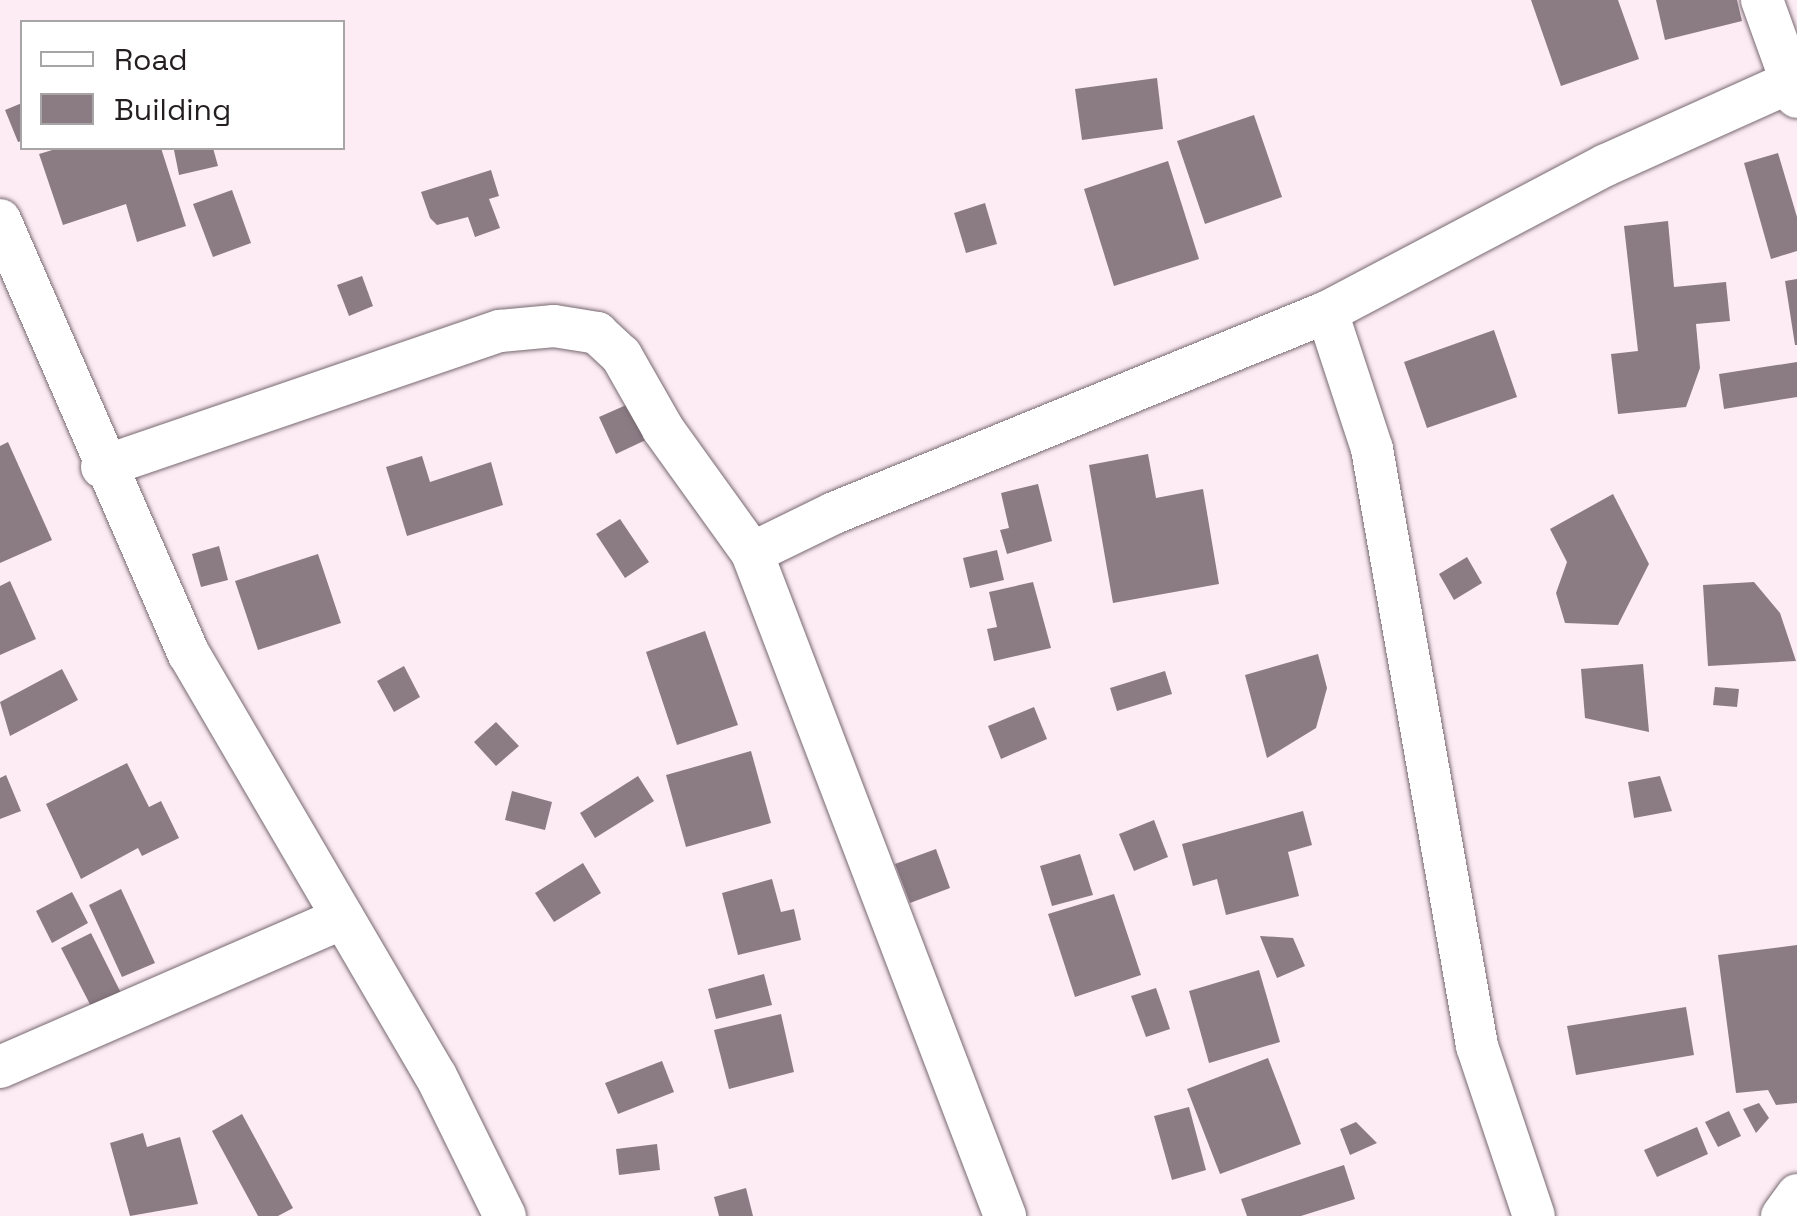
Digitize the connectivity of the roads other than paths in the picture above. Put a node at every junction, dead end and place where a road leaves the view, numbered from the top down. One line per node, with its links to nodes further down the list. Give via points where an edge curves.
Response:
1 (1762, 0): 2 (street)
2 (1794, 90): 4 (street, via 1606,165)
3 (0, 220): 5 (street)
4 (1327, 312): 6 (street, via 834,513); 12 (street, via 1372,449 1477,1046)
5 (102, 467): 6 (street, via 500,331 554,326 597,333 621,355 663,429); 7 (street, via 189,654)
6 (752, 553): 11 (street)
7 (343, 918): 8 (street); 10 (street, via 436,1076)
8 (0, 1067)
9 (1797, 1195): 13 (street)
10 (505, 1216)
11 (1006, 1216)
12 (1534, 1216)
13 (1782, 1216)

